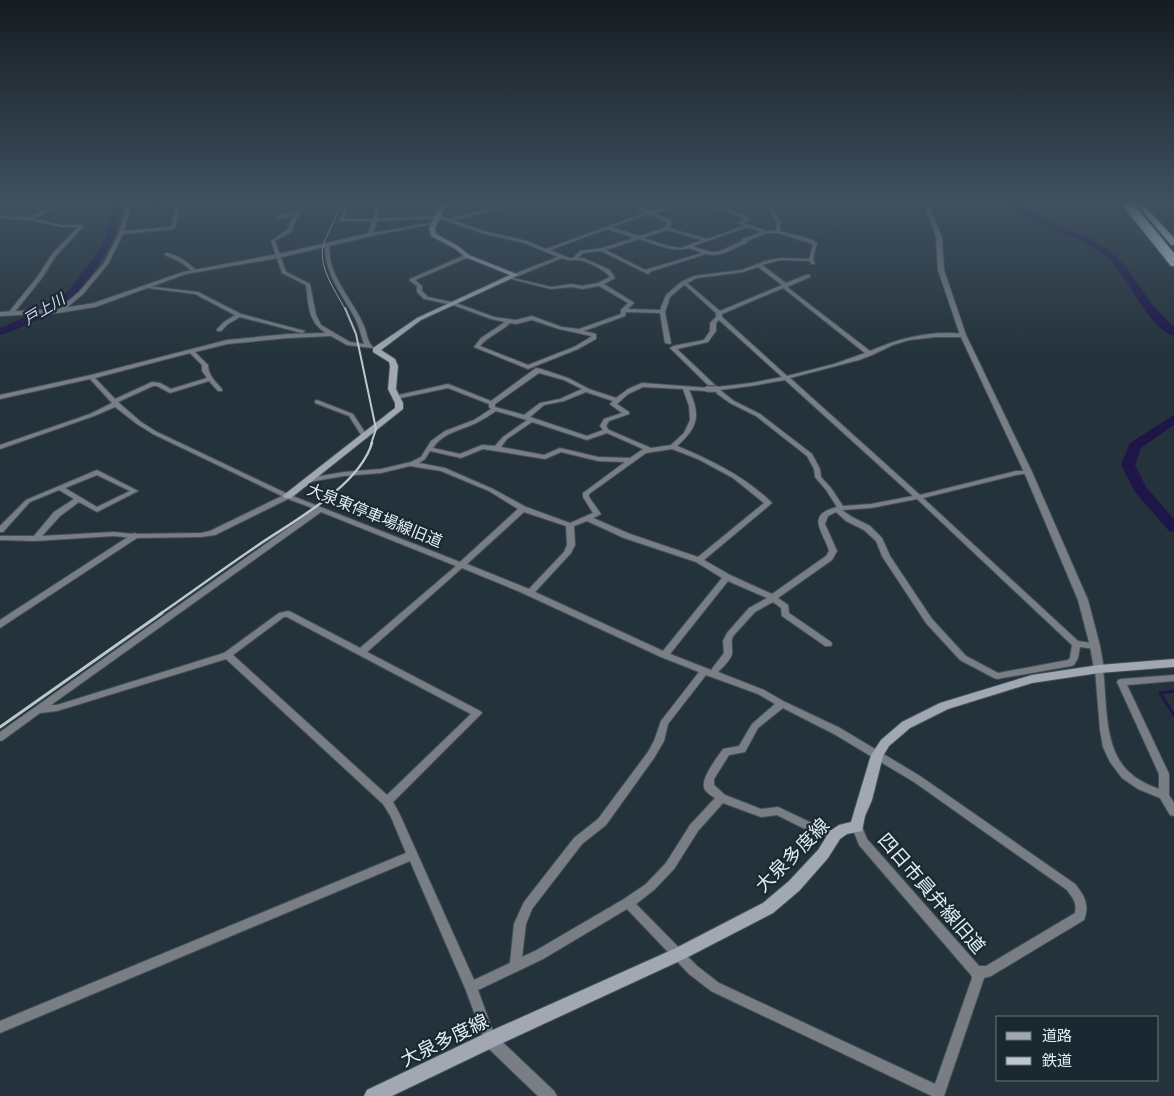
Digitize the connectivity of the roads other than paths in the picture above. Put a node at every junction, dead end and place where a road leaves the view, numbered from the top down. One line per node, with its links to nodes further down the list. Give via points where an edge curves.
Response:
1 (56, 253): 32 (street)
2 (111, 253): 29 (street, via 81,294)
3 (291, 253): 15 (street)
4 (326, 253): 43 (street, via 330,267)
5 (464, 253): 16 (main road)
6 (553, 253): 17 (street)
7 (581, 253): 18 (street)
8 (608, 253): 9 (street, via 647,272)
9 (706, 253): 10 (street)
10 (718, 253)
11 (813, 253): 20 (street, via 812,262 781,259)
12 (939, 253): 41 (street, via 941,270)
13 (1165, 253): 19 (highway)
14 (167, 254): 21 (street)
15 (278, 256): 21 (street); 38 (street, via 284,273 308,284 313,315)
16 (467, 256): 22 (main road); 28 (street, via 412,280 420,286 418,291 426,298)
17 (561, 257): 18 (street); 22 (street)
18 (575, 258): 25 (street, via 608,271 613,278)
19 (1174, 264)
20 (759, 265): 24 (street, via 733,274 696,277); 26 (street)
21 (195, 271): 27 (street)
22 (512, 276): 25 (street, via 551,288 572,285 582,288); 28 (main road)
23 (808, 276): 26 (street)
24 (683, 283): 31 (street, via 668,296); 35 (street, via 688,284)
25 (600, 284): 30 (street, via 631,303)
26 (784, 286): 35 (street); 45 (street)
27 (148, 287): 29 (street, via 102,303); 34 (street, via 196,292)
28 (450, 304): 36 (street); 43 (main road)
29 (60, 310): 32 (street)
30 (624, 310): 31 (street); 39 (street, via 617,318)
31 (662, 312): 42 (street)
32 (11, 313): 33 (street)
33 (0, 314)
34 (240, 315): 37 (street); 38 (street, via 294,330)
35 (719, 315): 49 (street); 78 (street, via 706,341 673,348 718,392 758,415 806,452)
36 (509, 322): 39 (street, via 532,318); 46 (street, via 477,347)
37 (219, 330)
38 (324, 330): 40 (street)
39 (580, 331): 46 (street, via 594,335 594,338)
40 (333, 334): 43 (street, via 349,344); 44 (street, via 234,341)
41 (963, 335): 45 (street, via 912,338 891,343); 70 (street)
42 (668, 343)
43 (372, 348): 54 (main road, via 392,361 392,388)
44 (192, 352): 48 (street); 50 (street, via 205,365)
45 (870, 354): 49 (street)
46 (528, 367): 47 (street)
47 (539, 370): 53 (street); 59 (street)
48 (91, 377): 55 (street); 58 (street)
49 (786, 377): 51 (street, bridge, via 735,387); 74 (street)
50 (210, 379): 52 (street); 58 (street, via 170,391 152,384)
51 (685, 387): 56 (street, via 642,385); 64 (street, via 694,420 688,434)
52 (220, 390)
53 (586, 390): 56 (street); 60 (street, via 542,404)
54 (396, 396): 59 (street, via 448,386); 62 (main road, via 398,411)
55 (0, 398)
56 (617, 400): 61 (street, via 613,404 627,412 606,420 603,426)
57 (317, 402): 62 (street, via 351,415)
58 (115, 403): 63 (street, via 92,415); 73 (street, via 155,433)
59 (494, 406): 60 (street); 66 (street, via 476,421 447,432)
60 (528, 418): 61 (street, via 588,438); 65 (street)
61 (607, 431): 67 (street)
62 (365, 437): 71 (main road)
63 (0, 447)
64 (673, 447): 67 (street); 85 (street, via 735,477 768,503)
65 (497, 448): 66 (street, via 482,447 461,456); 68 (street, via 545,458 560,450 598,459)
66 (428, 449): 69 (street, via 423,458)
67 (650, 450): 68 (street)
68 (633, 460): 79 (street, via 586,493 597,514)
69 (413, 464): 71 (street); 77 (street, via 449,471)
70 (1028, 472): 74 (street); 93 (street, via 1083,600)
71 (309, 480): 73 (main road)
72 (60, 488): 75 (street); 75 (street, via 97,472 135,491 97,510); 81 (street, via 28,501)
73 (288, 496): 76 (street, 大泉東停車場線旧道); 82 (street, 大泉東停車場線旧道, via 208,534)
74 (917, 496): 78 (street); 92 (street)
75 (79, 499): 84 (street)
76 (320, 509): 86 (street, 大泉東停車場線旧道); 102 (street)
77 (523, 509): 80 (street); 86 (street)
78 (838, 509): 89 (street, via 826,514 822,520 834,551 829,558); 92 (street, via 867,528 878,540 929,621 963,658 986,672 996,676 1071,663)
79 (587, 518): 80 (street); 85 (street, via 627,536)
80 (570, 525): 88 (street, via 569,550)
81 (0, 530)
82 (134, 536): 84 (street, 大泉東停車場線旧道); 90 (street)
83 (0, 538): 84 (street, 大泉東停車場線旧道)
84 (34, 538)
85 (699, 560): 87 (street)
86 (462, 565): 88 (street, 大泉東停車場線旧道); 94 (street)
87 (727, 577): 89 (street); 96 (street)
88 (530, 593): 96 (street, 大泉東停車場線旧道)
89 (773, 598): 91 (street, via 785,606 785,614); 99 (street, via 752,610 730,635 725,659)
90 (0, 624)
91 (828, 644)
92 (1076, 644): 93 (street)
93 (1095, 646): 98 (street)
94 (361, 652): 95 (street, via 286,614); 107 (street, via 477,713)
95 (227, 655): 102 (street, via 57,708); 107 (street)
96 (664, 655): 99 (street, 大泉東停車場線旧道)
97 (1174, 663): 98 (main road, 大泉多度線)
98 (1099, 669): 104 (main road, 大泉多度線, via 1032,679 944,706 906,725 885,743); 105 (street, via 1103,729 1113,762 1122,774 1145,790)
99 (709, 672): 101 (street, 大泉東停車場線旧道, via 761,692); 114 (street, via 664,723 659,742 651,755 602,822 578,842 528,906 520,924)
100 (1174, 678): 105 (street, via 1121,682 1164,774)
101 (782, 704): 104 (street, 大泉東停車場線旧道); 106 (street, via 755,726 742,749 726,752 709,779 709,787)
102 (37, 710): 103 (street)
103 (0, 736)
104 (877, 755): 109 (main road, 大泉多度線); 115 (street, 大泉東停車場線旧道, via 917,779 1071,887 1081,898 1083,908 1080,916 987,972)
105 (1164, 795): 108 (street)
106 (721, 798): 110 (street, via 762,813 778,812); 112 (street, via 694,828 670,866)
107 (387, 801): 111 (street)
108 (1174, 812)
109 (857, 827): 110 (main road, 大泉多度線, via 844,829); 115 (street, 四日市員弁線旧道, via 863,842)
110 (835, 835): 113 (main road, 大泉多度線, via 823,854 794,886 768,908)
111 (413, 855): 116 (street); 117 (street)
112 (628, 904): 113 (street); 114 (street)
113 (679, 954): 118 (main road, 大泉多度線); 119 (street, via 715,987)
114 (515, 966): 116 (street)
115 (976, 972): 119 (street, 四日市員弁線旧道, via 978,978)
116 (471, 987): 118 (street)
117 (0, 1027)
118 (490, 1040): 120 (main road, 大泉多度線); 121 (street)
119 (938, 1094)
120 (373, 1096)
121 (549, 1096)

